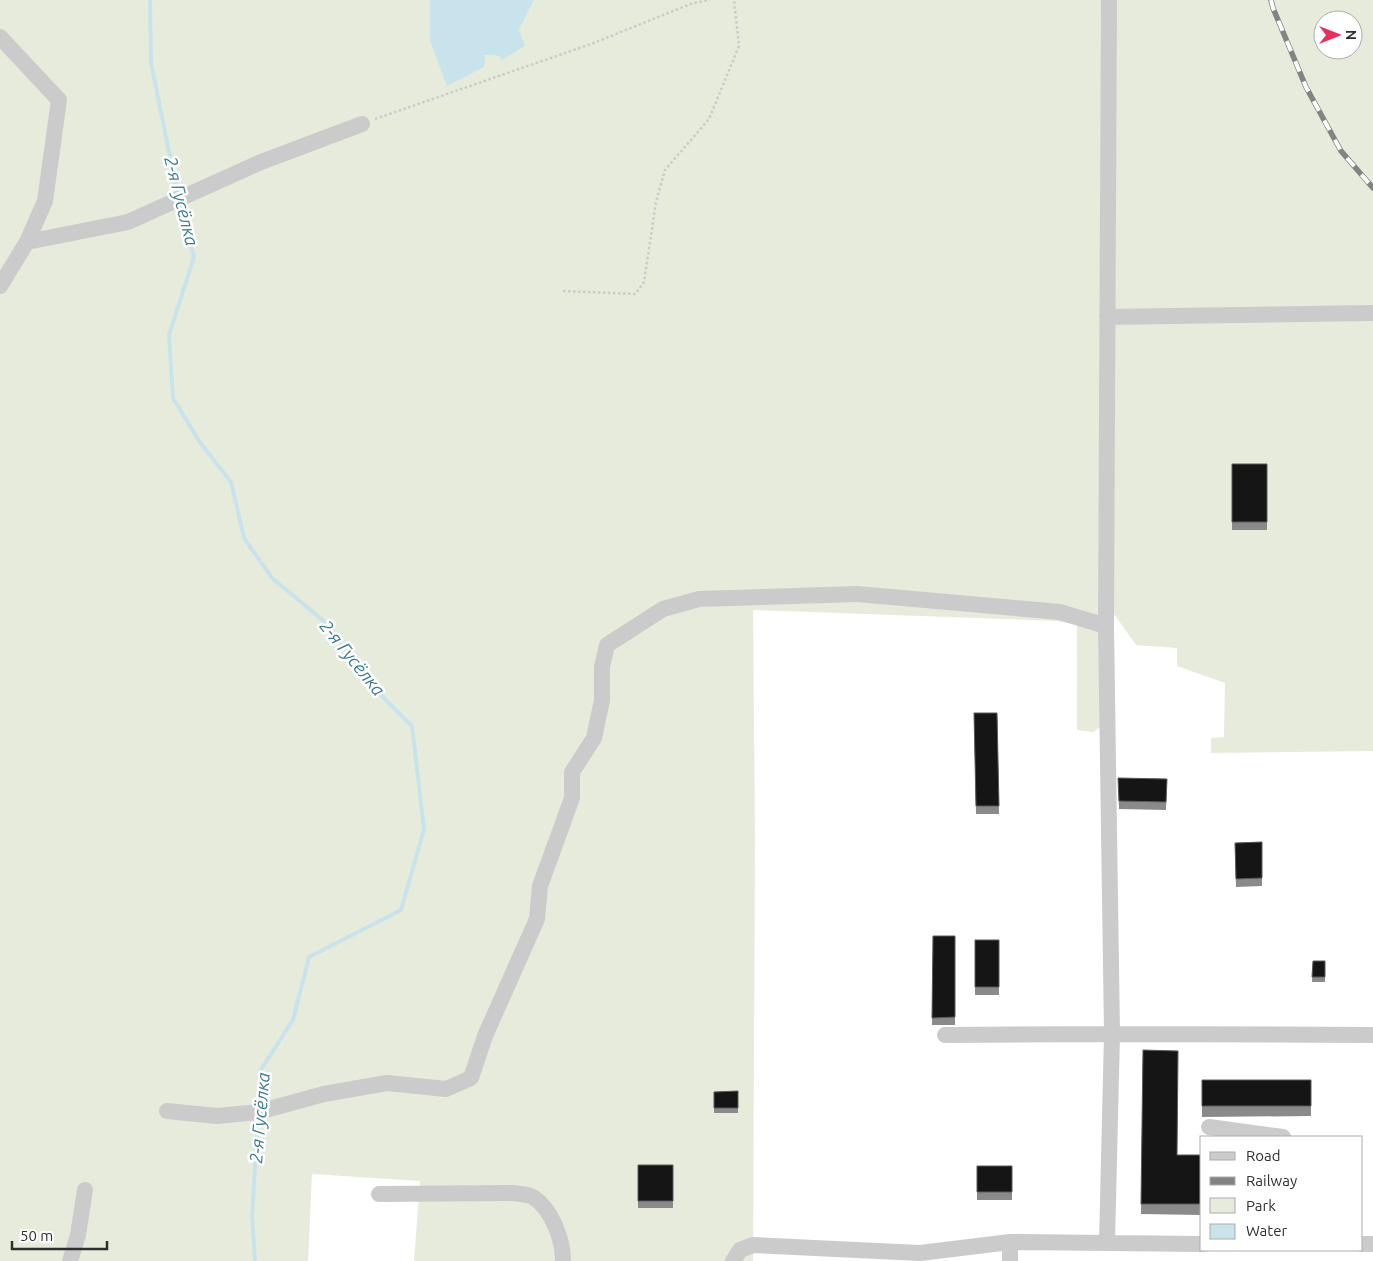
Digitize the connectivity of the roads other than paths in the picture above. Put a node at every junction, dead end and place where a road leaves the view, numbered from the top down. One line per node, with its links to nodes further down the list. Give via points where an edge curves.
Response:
1 (1109, 0): 7 (street)
2 (0, 38): 4 (street, via 59,100 45,201)
3 (362, 124): 4 (street, via 260,162 128,222)
4 (27, 242): 5 (street)
5 (0, 286)
6 (1373, 313): 7 (street)
7 (1107, 317): 8 (street)
8 (1106, 626): 9 (street); 12 (street, via 1060,612 857,594 699,599 663,610 607,645 602,667 602,700 594,738 572,772 572,798 540,886 537,919 485,1036 471,1078 446,1089 387,1083 324,1094 250,1113 217,1116)
9 (1112, 1034): 10 (street); 11 (street); 18 (street)
10 (945, 1035)
11 (1373, 1035)
12 (167, 1111)
13 (1209, 1127): 14 (street)
14 (1276, 1136)
15 (85, 1190): 21 (street, via 78,1236)
16 (380, 1194): 22 (street, via 532,1196 553,1222 563,1250)
17 (1010, 1242): 18 (street); 20 (street); 24 (street)
18 (1107, 1243): 19 (street)
19 (1200, 1244)
20 (920, 1257): 23 (street, via 753,1245 740,1250)
21 (70, 1261)
22 (563, 1261)
23 (734, 1261)
24 (1010, 1261)

